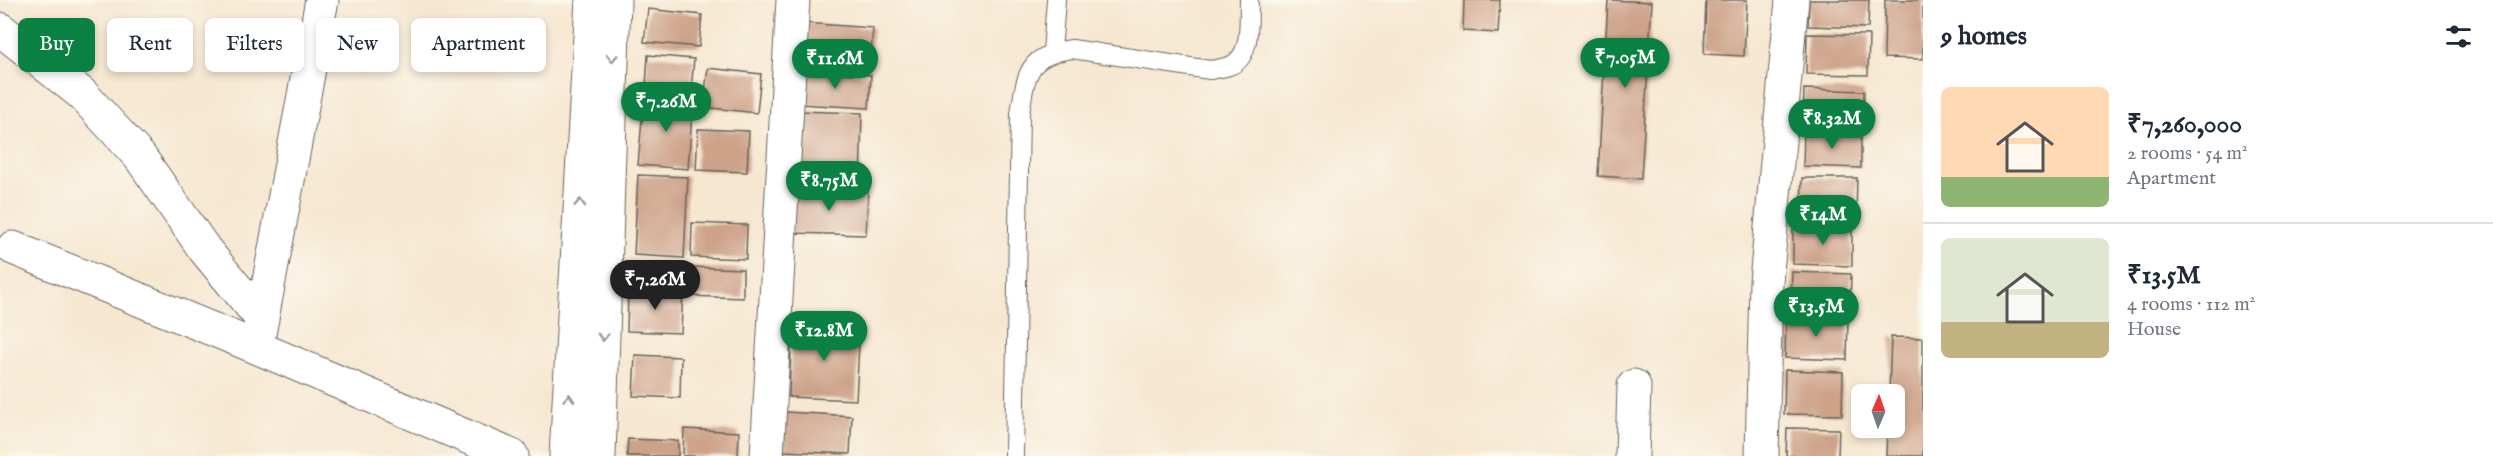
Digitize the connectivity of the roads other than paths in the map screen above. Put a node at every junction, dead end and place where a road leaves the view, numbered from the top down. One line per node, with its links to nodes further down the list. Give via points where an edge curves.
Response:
1 (322, 0): 11 (street)
2 (592, 0): 14 (street, one-way to 2)
3 (614, 0): 15 (street, one-way to 15)
4 (793, 0): 16 (street)
5 (1056, 0): 9 (lane)
6 (1249, 0): 9 (lane, via 1243,56 1231,66 1210,70 1072,49)
7 (1792, 0): 19 (street, via 1766,282)
8 (0, 29): 11 (street, via 82,94 140,157)
9 (1052, 52): 17 (lane, via 1036,61 1025,80 1020,114)
10 (13, 248): 11 (street)
11 (259, 333): 13 (street)
12 (1634, 386): 18 (street)
13 (512, 456)
14 (566, 456)
15 (599, 456)
16 (767, 456)
17 (1014, 456)
18 (1632, 456)
19 (1762, 456)

